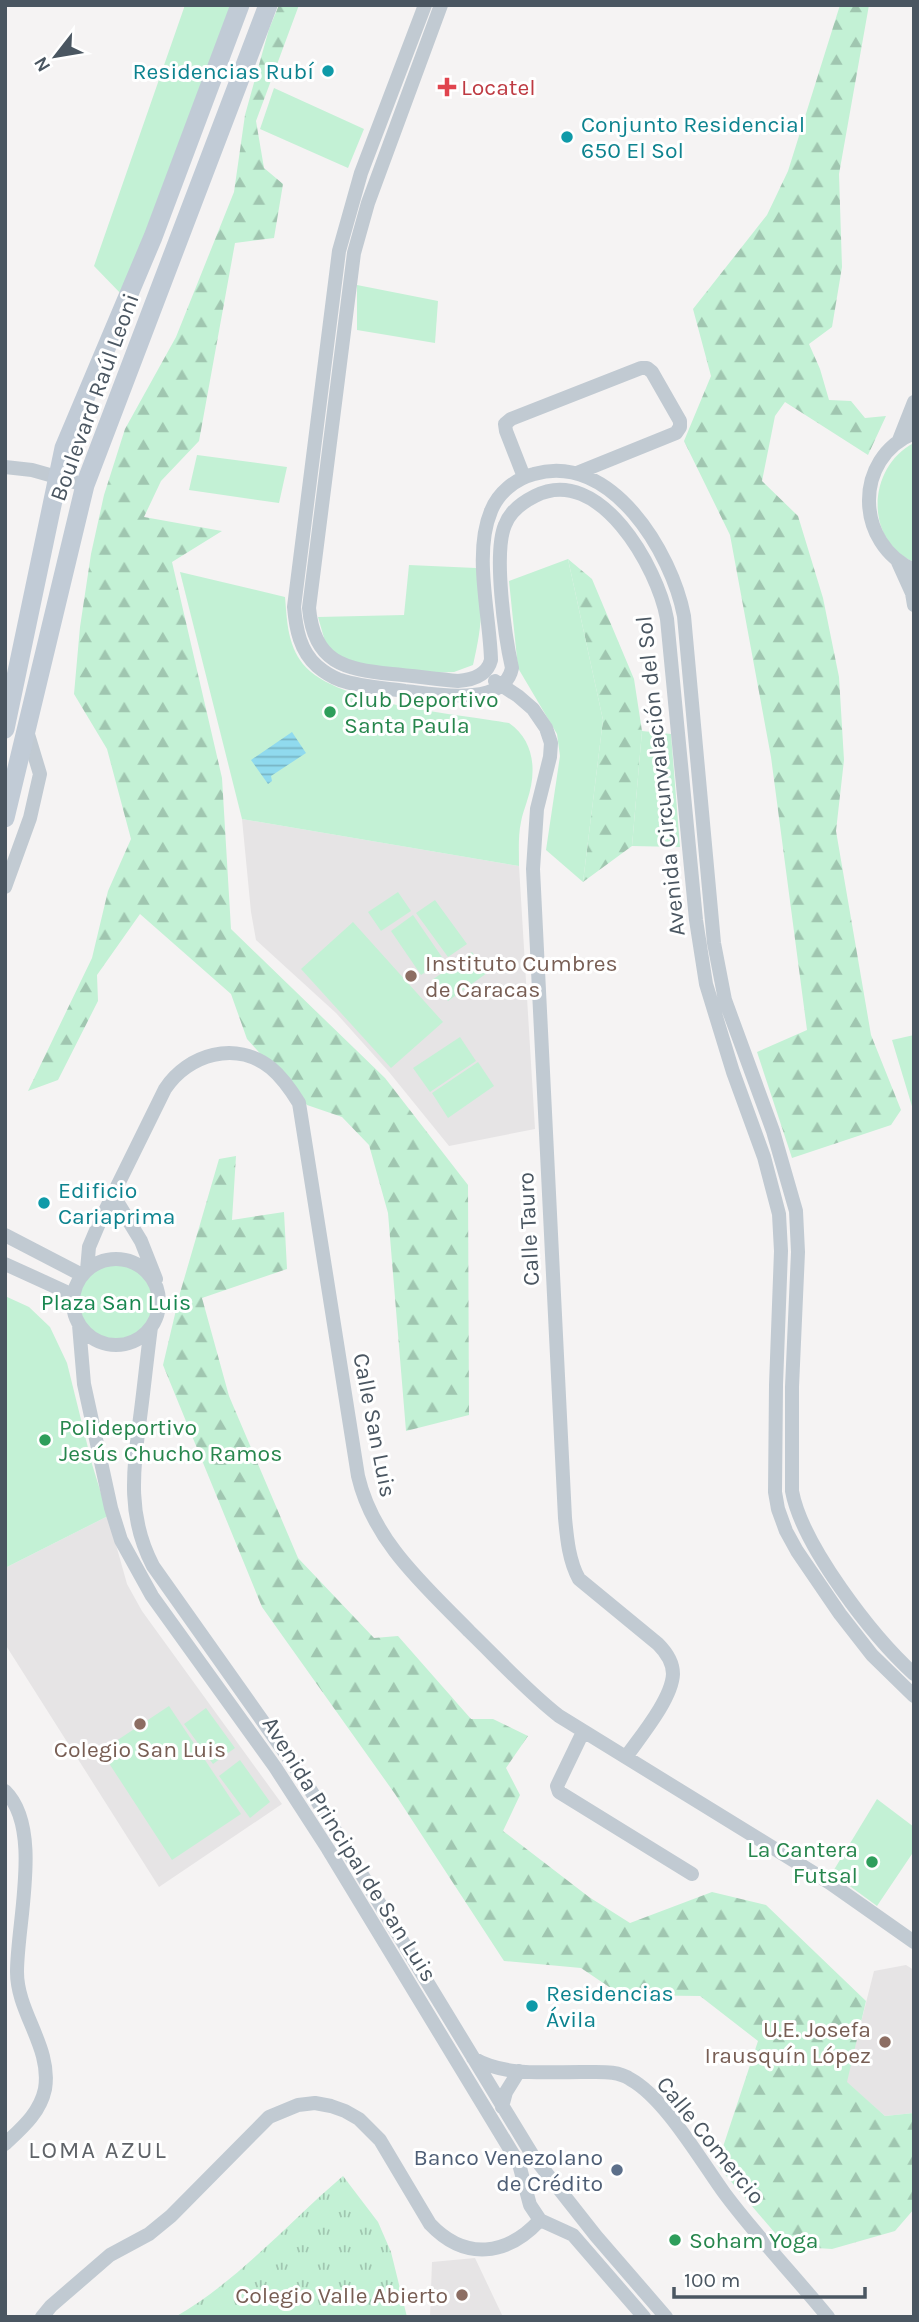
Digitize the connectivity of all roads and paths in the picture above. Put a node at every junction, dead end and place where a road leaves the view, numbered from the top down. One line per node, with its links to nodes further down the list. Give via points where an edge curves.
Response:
1 (240, 5): 12 (main road, Boulevard Raúl Leoni, via 153,237 64,448)
2 (268, 5): 14 (main road, Boulevard Raúl Leoni)
3 (425, 5): 5 (street)
4 (442, 5): 6 (street)
5 (372, 142): 6 (street); 19 (street, via 339,251 294,607 298,635 318,667 359,685 458,696)
6 (388, 149): 18 (street, via 354,253 311,621 321,649 337,663 362,671 458,681)
7 (914, 402): 9 (street)
8 (914, 433): 9 (street)
9 (898, 441): 15 (street, via 878,464 868,493 877,537)
10 (5, 467): 12 (street)
11 (577, 473): 13 (street, Avenida Circunvalación del Sol, via 549,470); 13 (street, via 676,433 680,427 647,368 505,424); 32 (street, Avenida Circunvalación del Sol, via 606,488 625,505 658,549 680,598 720,981 796,1212 795,1505 801,1524 840,1584)
12 (57, 477): 14 (street); 20 (main road, Boulevard Raúl Leoni)
13 (524, 477): 18 (street, via 499,497 487,523 484,554 491,660)
14 (85, 485): 21 (main road, Boulevard Raúl Leoni)
15 (898, 561): 16 (street); 17 (street)
16 (914, 569)
17 (914, 605)
18 (485, 672): 19 (street, Calle Tauro)
19 (500, 686): 33 (street, Avenida Circunvalación del Sol, via 512,668 500,549 505,523 524,502 543,492 563,489 586,496 608,511 644,559 660,589 667,619 706,984 779,1214 778,1509 786,1531 833,1604 872,1655); 35 (street, Calle Tauro, via 533,709 551,743 537,809 533,869 570,1555 579,1579 658,1644 673,1671 667,1693)
20 (5, 729)
21 (27, 730): 22 (main road, Boulevard Raúl Leoni); 23 (street, via 40,774)
22 (5, 818)
23 (5, 887)
24 (113, 1195): 27 (street, Calle San Luis, via 89,1247); 28 (street, via 141,1241); 34 (street, Calle San Luis, via 165,1089 183,1068 220,1054 247,1055 281,1077 299,1103 358,1476 367,1508 393,1551 461,1622 529,1692)
25 (5, 1236): 27 (street)
26 (5, 1264): 29 (street)
27 (84, 1272): 28 (street, via 101,1261 126,1260 141,1267); 29 (street)
28 (156, 1287): 31 (street, via 159,1308)
29 (73, 1295): 30 (street)
30 (79, 1325): 31 (street, via 92,1338 110,1345 137,1340); 44 (street, Avenida Principal de San Luis, via 87,1396 111,1508 128,1555 328,1849 519,2164 530,2205)
31 (151, 1327): 39 (street, Avenida Principal de San Luis, via 133,1477 145,1552 305,1781)
32 (914, 1674)
33 (914, 1696)
34 (583, 1732): 35 (street, Calle San Luis); 37 (street, via 557,1786 559,1792)
35 (626, 1757): 38 (street, Calle San Luis, via 830,1883)
36 (5, 1791): 42 (street, via 19,1813 27,1842 18,1990 39,2041 46,2075 36,2114)
37 (692, 1874)
38 (914, 1942)
39 (471, 2057): 40 (street, Calle Comercio, via 492,2067); 41 (street, Avenida Principal de San Luis)
40 (519, 2071): 41 (street); 48 (street, Calle Comercio, via 614,2073 630,2078 690,2142 725,2194)
41 (502, 2107): 43 (street, Avenida Principal de San Luis)
42 (5, 2144)
43 (568, 2201): 44 (street, via 563,2218); 47 (street, Avenida Principal de San Luis)
44 (544, 2222): 45 (street, via 498,2248 459,2246 430,2224 380,2140 359,2119 331,2106 298,2105 269,2117 171,2216 110,2255); 46 (street, via 573,2235)
45 (42, 2317)
46 (643, 2317)
47 (666, 2317)
48 (828, 2317)

